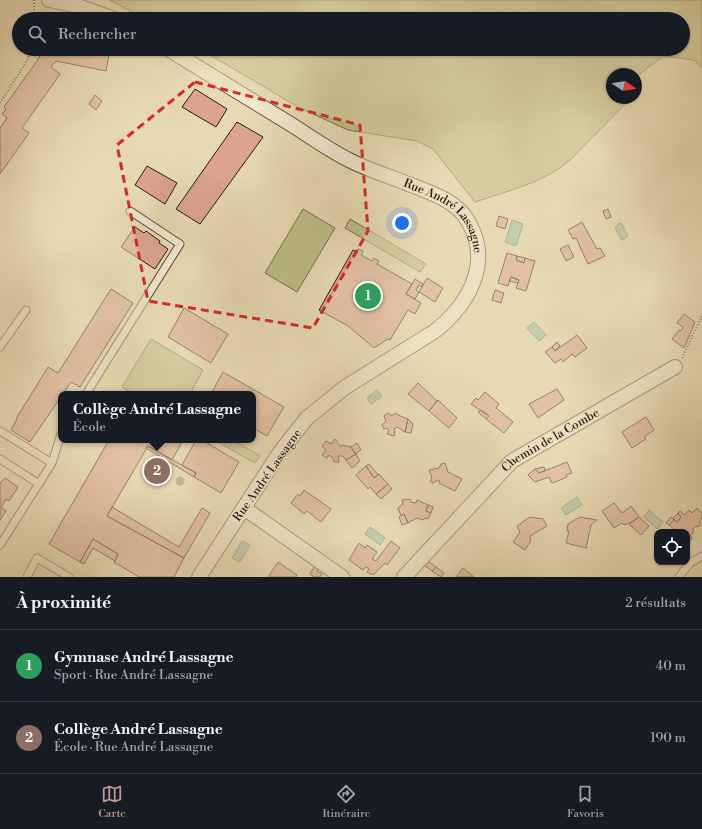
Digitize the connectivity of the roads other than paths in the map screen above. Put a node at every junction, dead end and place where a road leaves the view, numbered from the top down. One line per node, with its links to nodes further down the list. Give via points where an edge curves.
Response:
1 (49, 0): 2 (street)
2 (95, 12)
3 (179, 56): 14 (street, Rue André Lassagne, via 351,161 440,197 457,208 468,221 478,259 470,292 448,321 344,388 307,418 280,452)
4 (130, 210): 8 (lane, via 180,244)
5 (26, 310): 6 (lane)
6 (0, 347)
7 (675, 367): 21 (street, Chemin de la Combe, via 512,461)
8 (88, 391)
9 (0, 431): 12 (lane)
10 (58, 443): 12 (lane)
11 (0, 459): 13 (lane)
12 (52, 463): 13 (lane)
13 (39, 484): 15 (lane)
14 (244, 508): 19 (street, Rue André Lassagne); 20 (street)
15 (1, 541)
16 (702, 556): 22 (lane, via 689,564)
17 (27, 577): 18 (lane, via 38,558)
18 (69, 577)
19 (199, 577)
20 (342, 577)
21 (404, 577)
22 (678, 577)

